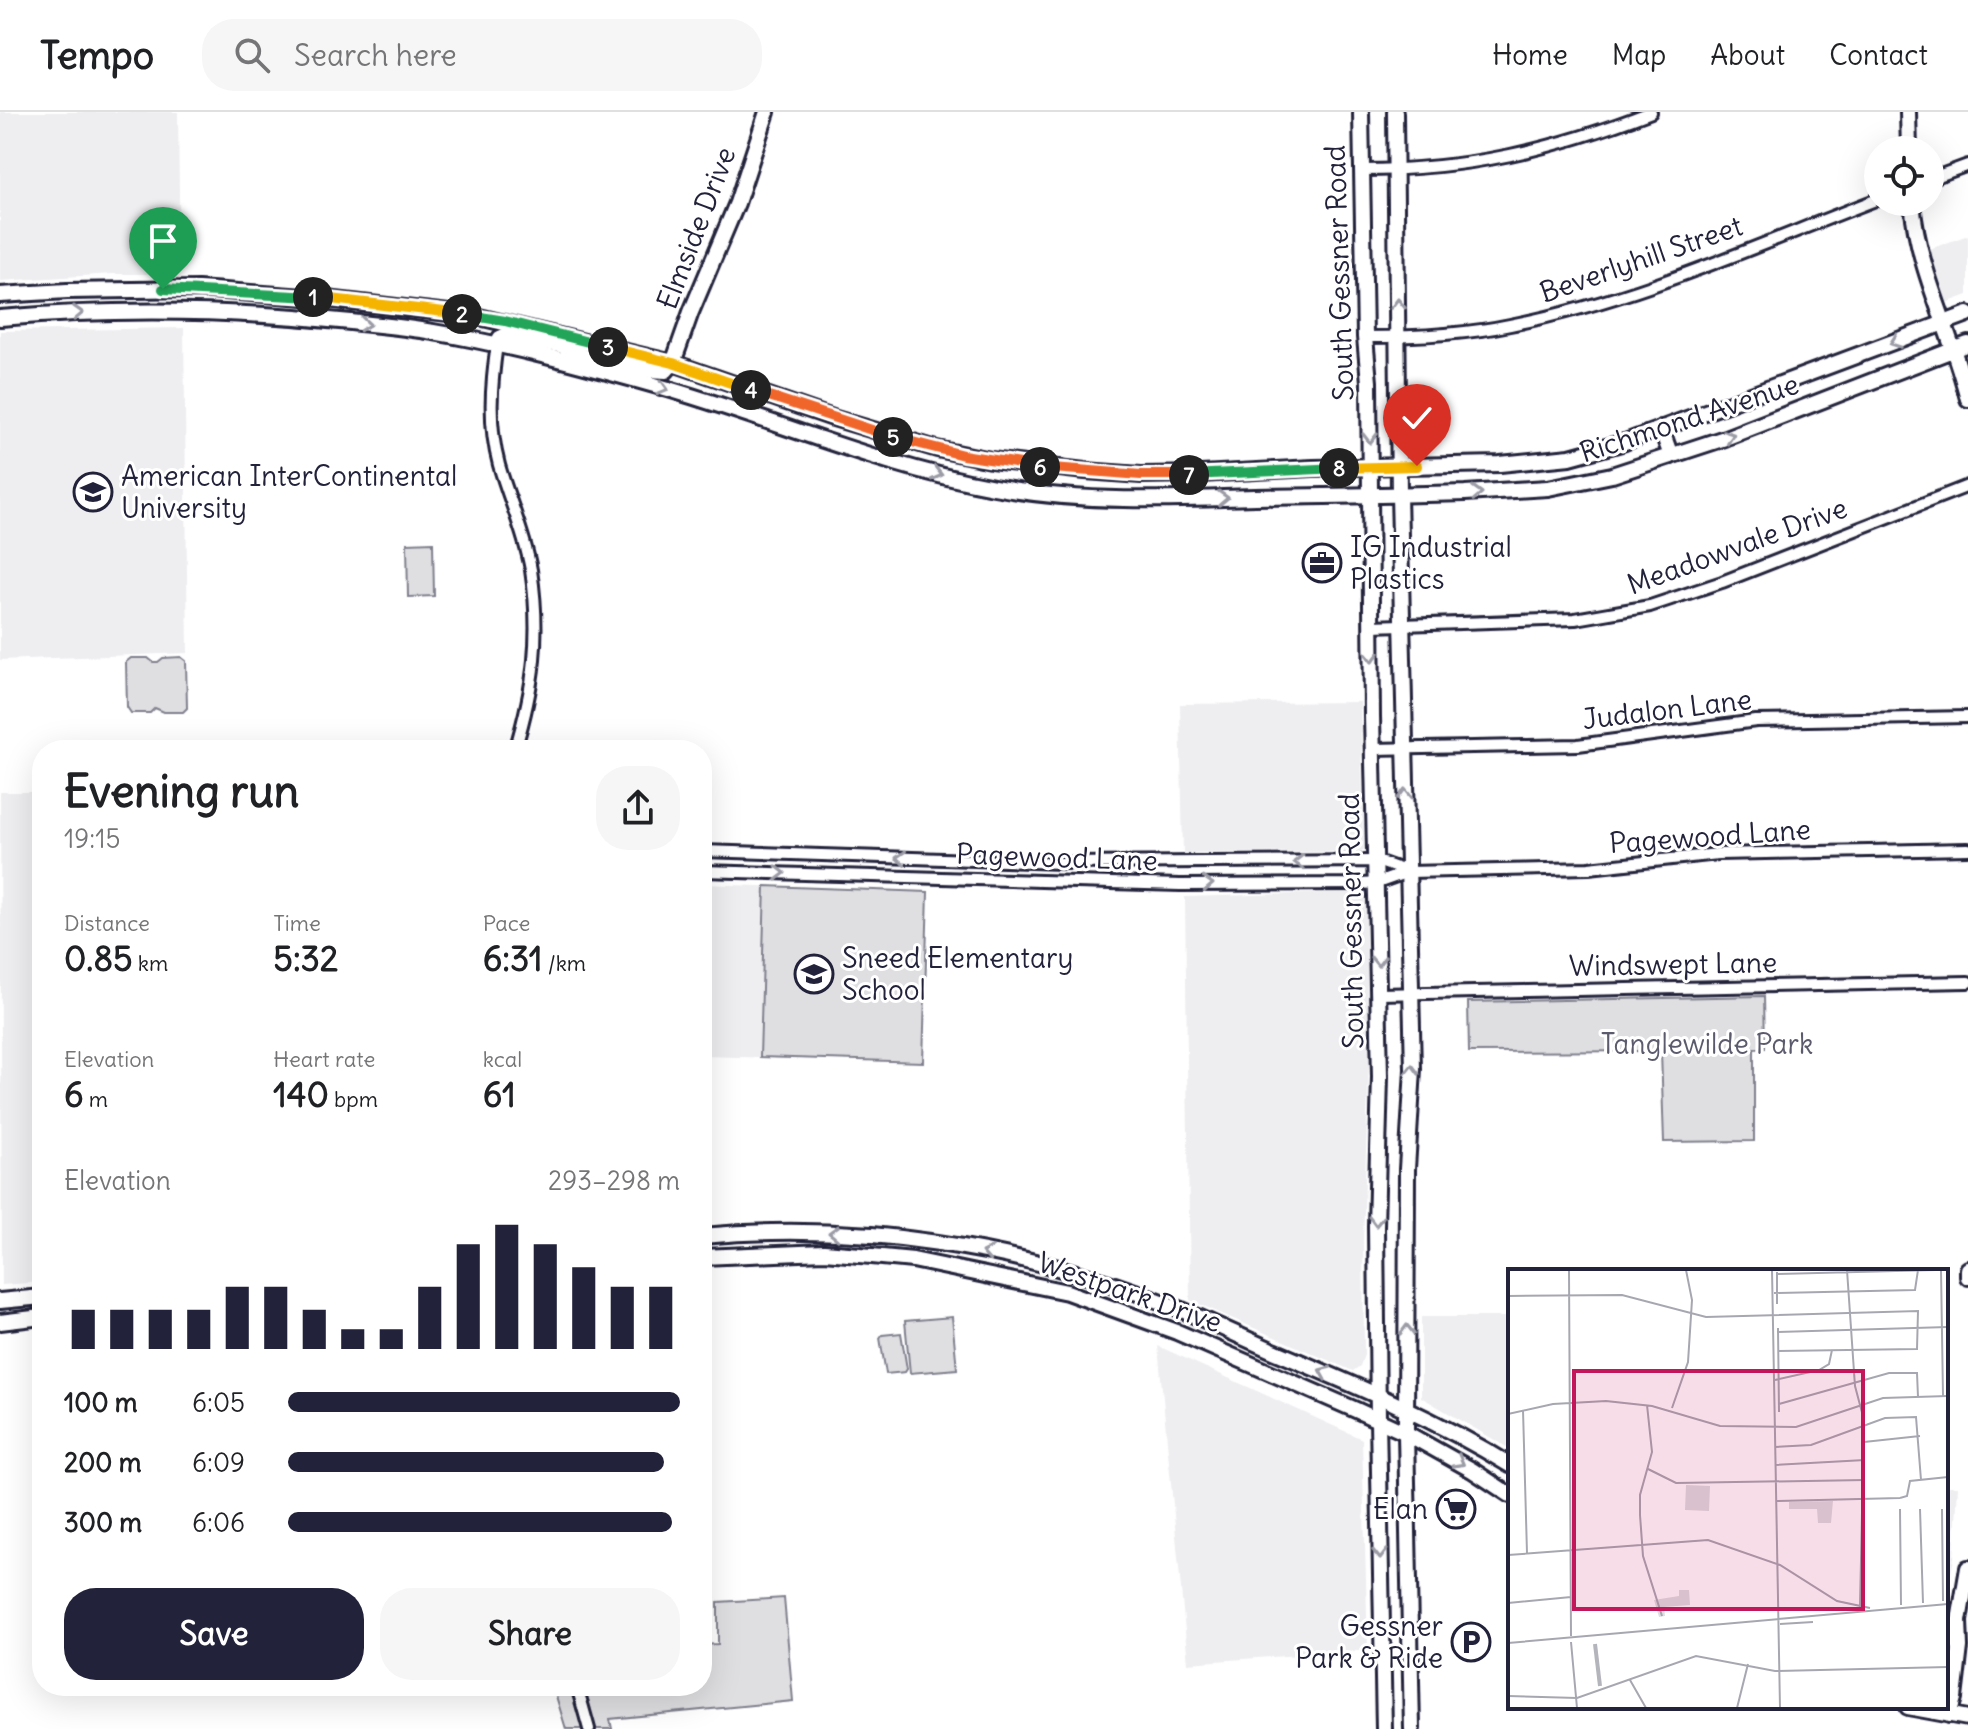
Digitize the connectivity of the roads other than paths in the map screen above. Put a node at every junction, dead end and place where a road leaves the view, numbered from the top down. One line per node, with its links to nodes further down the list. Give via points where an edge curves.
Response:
1 (767, 112): 26 (main road, Elmside Drive)
2 (1361, 112): 6 (main road, South Gessner Road)
3 (1395, 112): 7 (main road, South Gessner Road)
4 (1651, 112): 7 (street, via 1503,159)
5 (1968, 165): 8 (street)
6 (1362, 170): 7 (street); 19 (main road, South Gessner Road)
7 (1396, 170): 20 (main road, South Gessner Road, one-way to 7)
8 (1944, 174)
9 (1864, 204): 20 (street, Beverlyhill Street, via 1629,295 1507,326)
10 (1914, 216): 18 (main road)
11 (134, 289): 12 (main road, Richmond Avenue); 13 (main road, Richmond Avenue); 14 (main road)
12 (0, 295)
13 (318, 298): 17 (main road); 21 (main road, Richmond Avenue, via 475,316)
14 (140, 312): 16 (main road, Richmond Avenue, one-way to 14); 17 (main road, Richmond Avenue)
15 (1968, 314): 18 (main road, Richmond Avenue)
16 (0, 318)
17 (316, 319): 22 (main road, Richmond Avenue, one-way to 22)
18 (1943, 324): 24 (main road); 29 (main road, Richmond Avenue, one-way to 29)
19 (1365, 337): 20 (street, Beverlyhill Street); 33 (main road, South Gessner Road, one-way to 33)
20 (1399, 337): 32 (main road, South Gessner Road)
21 (591, 343): 22 (main road, via 560,345 507,335); 26 (main road, Richmond Avenue)
22 (497, 344): 25 (main road, Richmond Avenue); 42 (street, via 490,407 493,436 531,567 536,621 534,676)
23 (1968, 344): 24 (main road, Richmond Avenue)
24 (1952, 350): 27 (main road); 31 (main road, Richmond Avenue, one-way to 24)
25 (560, 359): 26 (main road, via 575,354 660,372); 30 (main road, Richmond Avenue, one-way to 30)
26 (673, 363): 28 (main road, Richmond Avenue)
27 (1968, 399)
28 (833, 418): 30 (main road); 34 (main road, Richmond Avenue, via 991,460 1141,475)
29 (1661, 428): 31 (main road); 32 (main road, Richmond Avenue, via 1570,457)
30 (828, 442): 38 (main road, Richmond Avenue, one-way to 38, via 995,487 1074,497)
31 (1671, 456): 37 (main road, Richmond Avenue, one-way to 31, via 1548,488)
32 (1399, 466): 33 (main road, Richmond Avenue); 37 (main road, South Gessner Road)
33 (1371, 467): 34 (main road, Richmond Avenue); 36 (main road, South Gessner Road)
34 (1200, 474): 38 (main road)
35 (1968, 486): 40 (street, Meadowvale Drive, via 1650,606 1575,619)
36 (1371, 495): 37 (main road, Richmond Avenue); 38 (main road, Richmond Avenue, one-way to 36); 39 (main road, South Gessner Road)
37 (1399, 495): 40 (main road, South Gessner Road)
38 (1192, 499)
39 (1372, 626): 40 (street, Meadowvale Drive); 44 (main road, South Gessner Road, one-way to 44)
40 (1402, 627): 43 (main road, South Gessner Road)
41 (1968, 717): 43 (street, Judalon Lane, via 1756,721 1587,744)
42 (518, 740)
43 (1404, 748): 44 (street, Judalon Lane); 49 (main road, South Gessner Road, one-way to 43)
44 (1373, 749): 47 (main road, South Gessner Road)
45 (1968, 849): 49 (street, Pagewood Lane, via 1718,854 1589,868)
46 (712, 851): 47 (street, Pagewood Lane, one-way to 46, via 1062,863)
47 (1377, 861): 49 (street, Pagewood Lane); 50 (main road, South Gessner Road)
48 (712, 871): 50 (street, Pagewood Lane, one-way to 50, via 1165,884)
49 (1408, 872): 50 (street, Pagewood Lane); 53 (main road, South Gessner Road)
50 (1377, 883): 52 (main road, South Gessner Road, one-way to 52)
51 (1968, 982): 53 (street, Windswept Lane)
52 (1379, 994): 53 (street, Windswept Lane); 54 (main road, South Gessner Road)
53 (1411, 994): 55 (main road, South Gessner Road, one-way to 53)
54 (1378, 1167): 55 (main road); 68 (main road, South Gessner Road, one-way to 68)
55 (1407, 1169): 69 (main road, South Gessner Road, one-way to 55)
56 (712, 1235): 59 (main road, Westpark Drive, one-way to 56, via 911,1239 774,1232)
57 (712, 1257): 61 (main road, Westpark Drive, via 824,1252 913,1260)
58 (1968, 1269): 60 (main road)
59 (1072, 1272): 61 (main road); 66 (main road, Westpark Drive)
60 (1968, 1277)
61 (1067, 1292): 67 (main road, Westpark Drive)
62 (32, 1298): 63 (main road)
63 (0, 1301)
64 (32, 1318): 65 (main road)
65 (0, 1322)
66 (1220, 1328): 67 (main road); 68 (main road, Westpark Drive, one-way to 66)
67 (1213, 1347): 70 (main road, Westpark Drive)
68 (1378, 1395): 69 (main road, Westpark Drive); 70 (main road, South Gessner Road)
69 (1408, 1408): 71 (main road, South Gessner Road); 72 (main road, Westpark Drive)
70 (1378, 1420): 71 (main road, Westpark Drive); 76 (main road, South Gessner Road, one-way to 76)
71 (1406, 1433): 73 (main road, Westpark Drive, one-way to 73); 75 (main road, South Gessner Road)
72 (1508, 1464)
73 (1508, 1494)
74 (1968, 1568): 77 (main road)
75 (1410, 1619): 76 (main road); 86 (main road, South Gessner Road)
76 (1382, 1620): 85 (main road, South Gessner Road)
77 (1959, 1621): 78 (main road); 80 (main road)
78 (1948, 1639)
79 (580, 1696): 84 (street)
80 (1956, 1698): 82 (main road)
81 (1930, 1709): 82 (main road)
82 (1949, 1715): 83 (main road)
83 (1968, 1718)
84 (589, 1729)
85 (1384, 1729)
86 (1412, 1729)

